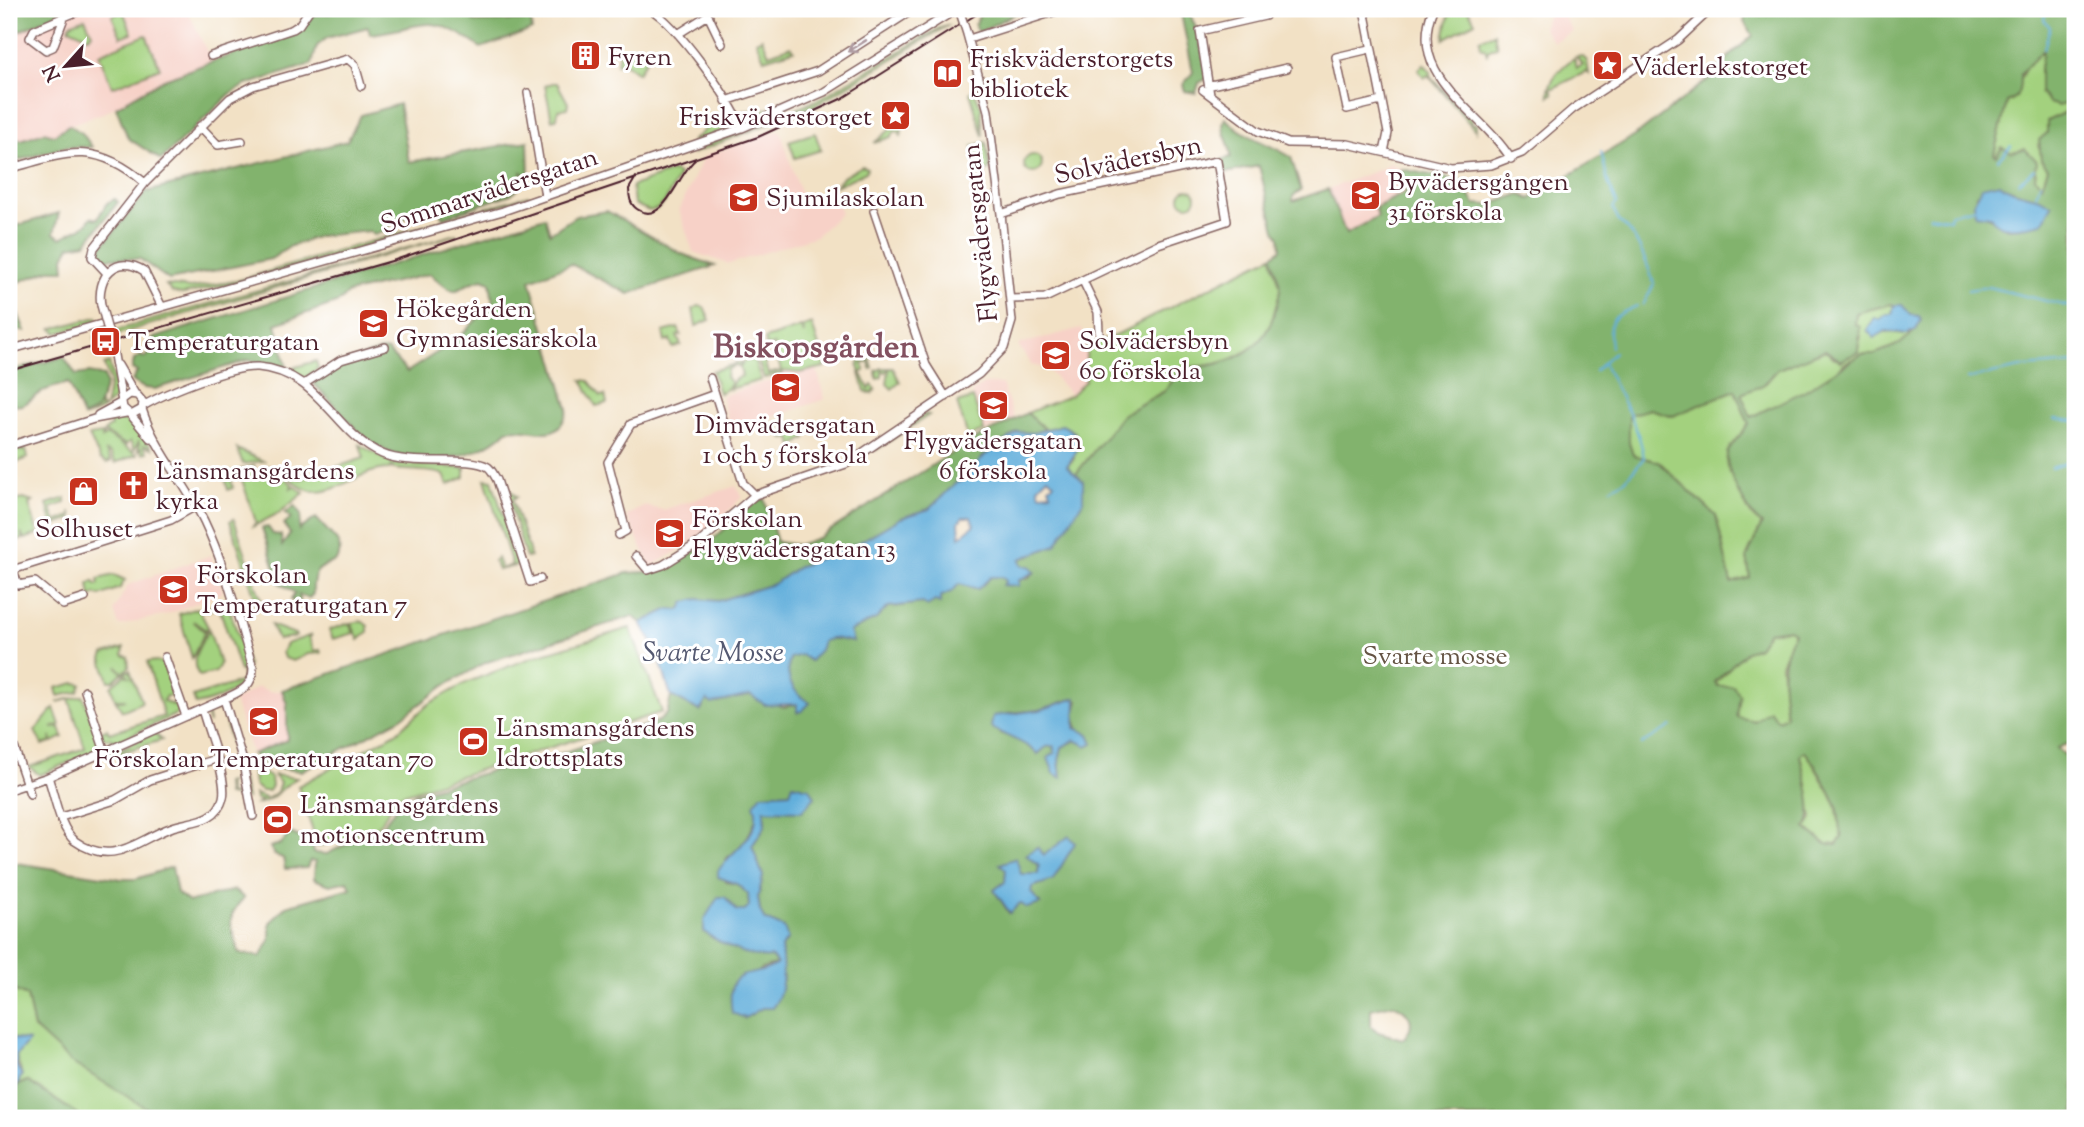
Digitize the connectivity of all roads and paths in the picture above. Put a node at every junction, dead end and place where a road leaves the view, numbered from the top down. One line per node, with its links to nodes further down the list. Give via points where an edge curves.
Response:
1 (83, 9): 11 (street)
2 (310, 9): 16 (street, via 293,29)
3 (650, 9): 12 (street)
4 (914, 9): 21 (street, one-way to 21, via 818,71)
5 (958, 9): 13 (street, Flygvädersgatan, bridge); 24 (street, Sommarvädersgatan, via 824,92)
6 (1063, 9): 13 (street)
7 (1364, 9): 15 (street)
8 (1433, 9): 27 (street, via 1427,42 1432,65)
9 (1711, 9): 27 (street, via 1668,48 1586,100)
10 (1265, 16): 18 (street, via 1200,31)
11 (64, 18): 11 (street, via 34,30 32,42 46,50 53,47)
12 (678, 34): 14 (street, via 708,15); 21 (street)
13 (968, 36): 32 (street, Flygvädersgatan, via 988,111)
14 (722, 44)
15 (1370, 49): 22 (street); 22 (street, via 1336,57 1347,109)
16 (211, 56)
17 (1287, 68): 18 (street)
18 (1211, 85): 26 (street, via 1207,93 1269,136 1295,144 1331,143)
19 (361, 86): 23 (street, via 355,65 348,59 253,86 230,99)
20 (528, 93): 30 (street)
21 (726, 101): 24 (street)
22 (1381, 102): 26 (street, via 1388,137)
23 (200, 127): 25 (street, via 218,145); 29 (street)
24 (742, 128): 30 (street, Sommarvädersgatan)
25 (242, 141)
26 (1384, 152): 27 (street, via 1451,168)
27 (1511, 159)
28 (9, 169): 29 (street, via 87,152 111,158)
29 (145, 183): 33 (street, via 92,252 93,260)
30 (545, 196): 36 (street, Sommarvädersgatan, via 359,253)
31 (874, 211): 46 (street, via 926,365)
32 (1001, 214): 34 (street, Solvädersbyn, via 1060,194 1217,161 1227,221 1158,244); 35 (street, Flygvädersgatan)
33 (106, 272): 36 (street, via 124,264 139,268 149,276); 40 (street, bridge, via 101,305)
34 (1083, 281): 35 (street, Solvädersbyn, via 1045,298); 37 (street, via 1098,312)
35 (1011, 299): 46 (street, Flygvädersgatan, via 1011,331 999,357)
36 (161, 305): 39 (street, Sommarvädersgatan)
37 (1099, 332)
38 (385, 347): 42 (street, via 341,360)
39 (9, 350)
40 (116, 362): 43 (street); 47 (street)
41 (710, 378): 45 (street)
42 (304, 384): 44 (street, via 281,371 259,367); 58 (street, via 380,453 407,461 489,468 530,582)
43 (136, 394): 44 (street); 47 (street); 48 (street)
44 (161, 394): 48 (street)
45 (715, 394): 53 (street, via 743,484); 55 (street, via 628,427 608,462 626,531)
46 (946, 397): 53 (street, Flygvädersgatan, via 846,464)
47 (123, 401): 49 (street); 50 (street)
48 (142, 408): 49 (street); 51 (street)
49 (128, 414): 50 (street); 51 (street)
50 (94, 419): 52 (street)
51 (156, 445): 54 (street)
52 (9, 446)
53 (755, 495): 56 (street, Flygvädersgatan, via 700,542 663,565 648,570)
54 (196, 506): 57 (street, via 171,520); 62 (street, via 218,557 253,668 248,687)
55 (620, 535)
56 (636, 556)
57 (11, 571): 59 (street, via 18,585 35,582 63,605)
58 (540, 579)
59 (85, 597)
60 (165, 657): 64 (street)
61 (85, 691): 66 (street)
62 (224, 699): 63 (street); 72 (street)
63 (202, 709): 64 (street); 67 (street)
64 (186, 716): 66 (street)
65 (9, 732): 69 (street)
66 (105, 752): 68 (street)
67 (216, 759): 73 (street); 73 (street, via 224,792 214,813 169,828 132,848 113,852 86,846 70,836)
68 (48, 777): 69 (street); 73 (street)
69 (26, 784): 70 (street); 71 (street)
70 (9, 790)
71 (30, 794)
72 (253, 816)
73 (61, 817)

